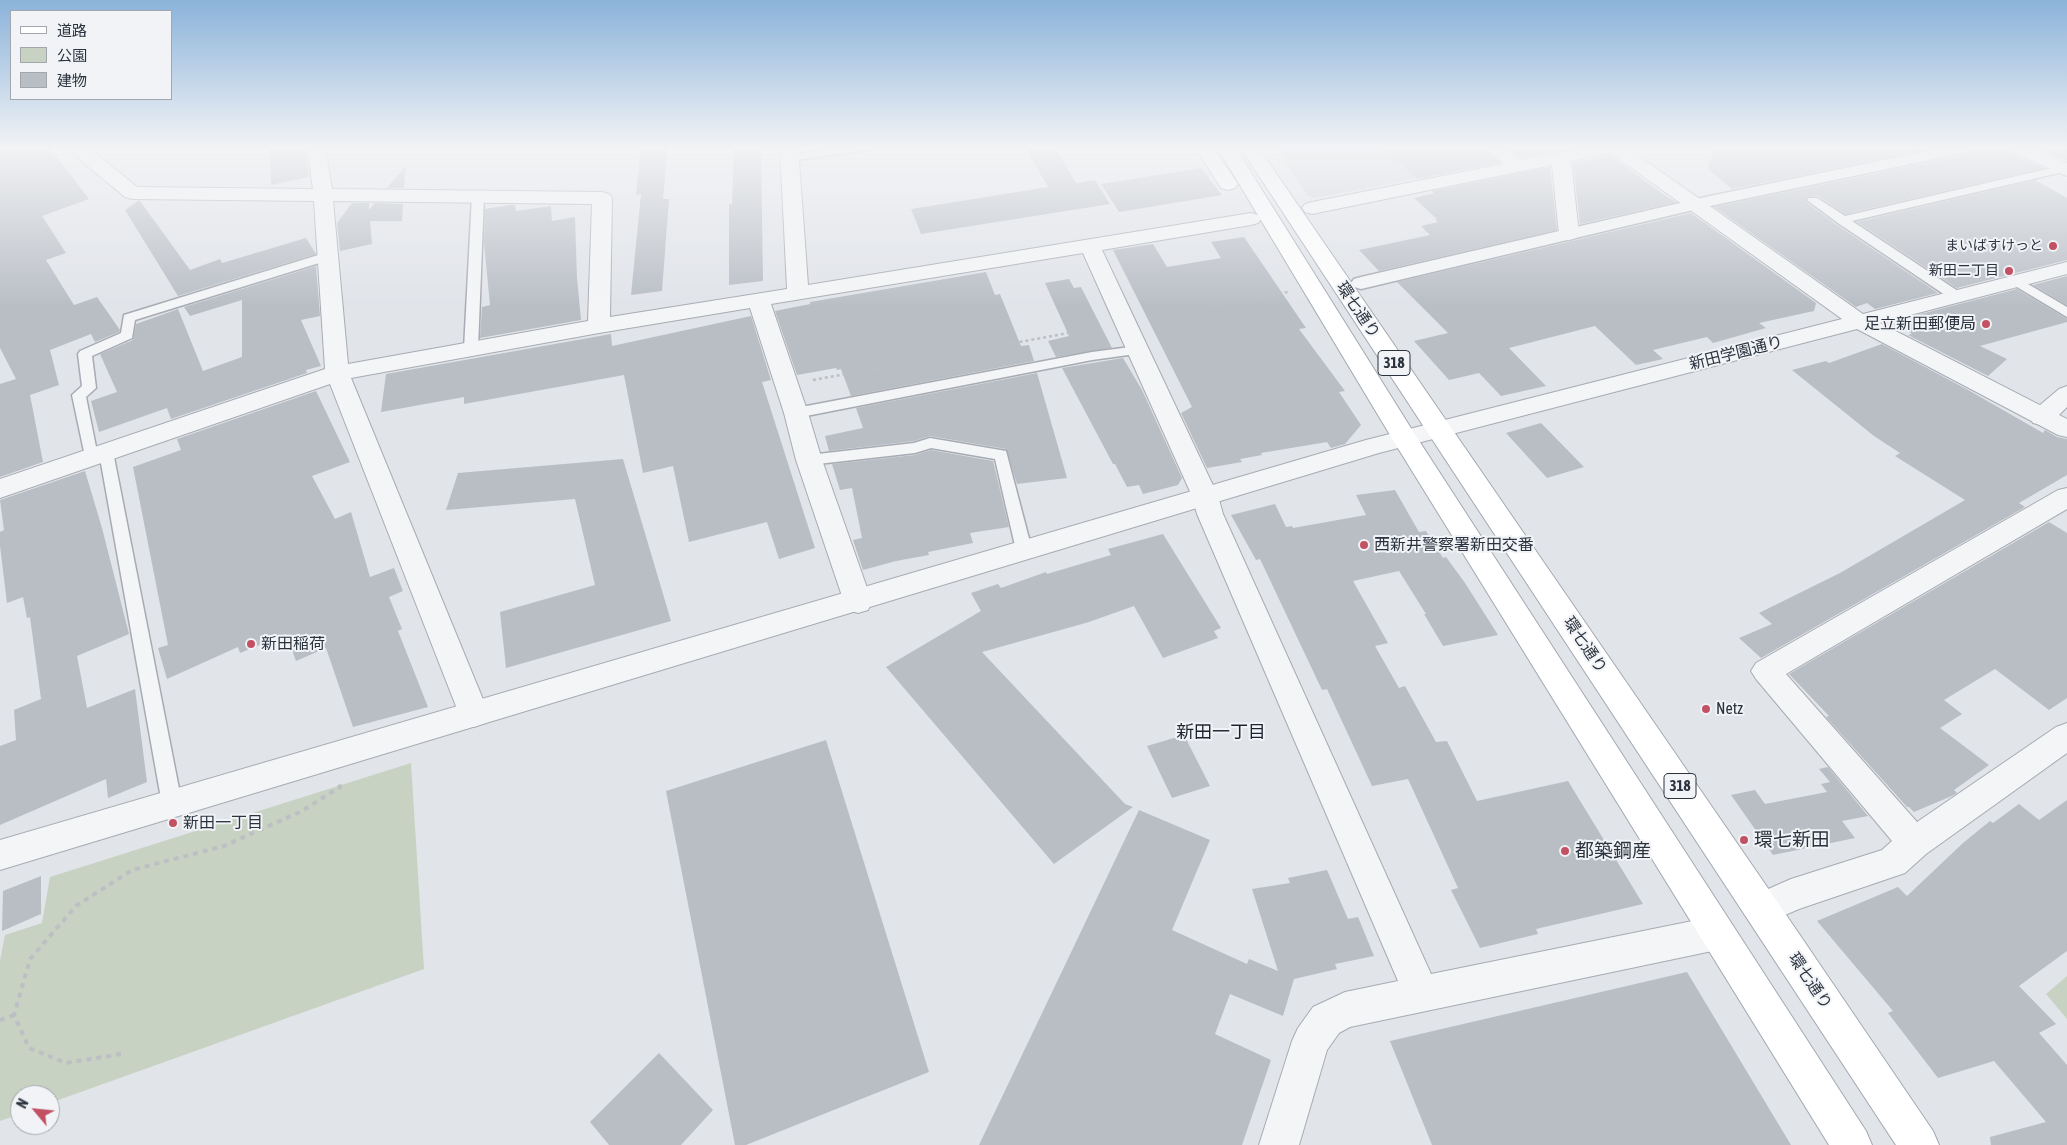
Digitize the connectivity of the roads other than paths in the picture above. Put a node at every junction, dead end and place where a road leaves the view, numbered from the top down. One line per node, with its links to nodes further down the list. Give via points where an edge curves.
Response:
1 (324, 200): 21 (street)
2 (478, 200): 33 (lane)
3 (602, 200): 30 (street)
4 (792, 200): 25 (street)
5 (1238, 200): 17 (main road)
6 (1270, 200): 32 (main road, 環七通り / 318)
7 (1275, 200): 31 (main road, 環七通り / 318)
8 (1307, 200): 16 (main road)
9 (1348, 200): 16 (street)
10 (1567, 200): 19 (street)
11 (1689, 200): 15 (street)
12 (1716, 200): 15 (street)
13 (1813, 200): 18 (lane)
14 (1928, 200): 18 (lane)
15 (1695, 205): 19 (street); 29 (street)
16 (1312, 208): 24 (main road)
17 (1250, 219): 20 (street); 32 (main road, via 1301,299)
18 (1842, 220): 26 (lane)
19 (1569, 234): 24 (street)
20 (1090, 246): 25 (street); 34 (street)
21 (328, 256): 35 (street); 42 (lane, via 128,318 127,336 85,354 89,388 79,395)
22 (2067, 268): 23 (street, 新田学園通り)
23 (2016, 281): 26 (street, 新田学園通り); 28 (lane)
24 (1361, 283): 31 (main road)
25 (798, 294): 27 (street)
26 (1956, 296): 29 (street, 新田学園通り)
27 (759, 301): 30 (street); 37 (street)
28 (2067, 313)
29 (1859, 321): 38 (street); 40 (street, 新田学園通り)
30 (599, 326): 33 (street)
31 (1370, 327): 40 (main road, 環七通り / 318)
32 (1345, 340): 41 (main road, 環七通り / 318)
33 (471, 349): 35 (street)
34 (1138, 350): 37 (lane); 45 (street)
35 (337, 373): 42 (street); 49 (street)
36 (2067, 394): 38 (street)
37 (796, 413): 43 (street)
38 (2042, 417): 39 (street)
39 (2067, 429)
40 (1439, 430): 41 (street, 新田学園通り); 54 (main road, 環七通り / 318)
41 (1404, 439): 45 (street, 新田学園通り); 55 (main road, 環七通り / 318)
42 (98, 454): 44 (street); 51 (lane)
43 (809, 460): 47 (lane, via 915,448 930,443 1001,455); 48 (street)
44 (0, 489)
45 (1205, 496): 47 (street, 新田学園通り); 56 (street, via 1210,514)
46 (2067, 497): 52 (street, via 1766,671)
47 (1024, 550): 48 (street, 新田学園通り)
48 (858, 602): 49 (street, 新田学園通り)
49 (474, 714): 51 (street, 新田学園通り)
50 (2067, 736): 52 (street)
51 (172, 804): 53 (street, 新田学園通り)
52 (1914, 843): 54 (street, via 1893,862 1791,895)
53 (0, 855)
54 (1762, 909): 59 (main road, 環七通り / 318)
55 (1717, 933): 56 (street); 58 (main road, 環七通り / 318)
56 (1422, 995): 57 (street, via 1345,1010 1326,1020 1311,1041)
57 (1279, 1145)
58 (1852, 1145)
59 (1919, 1145)

